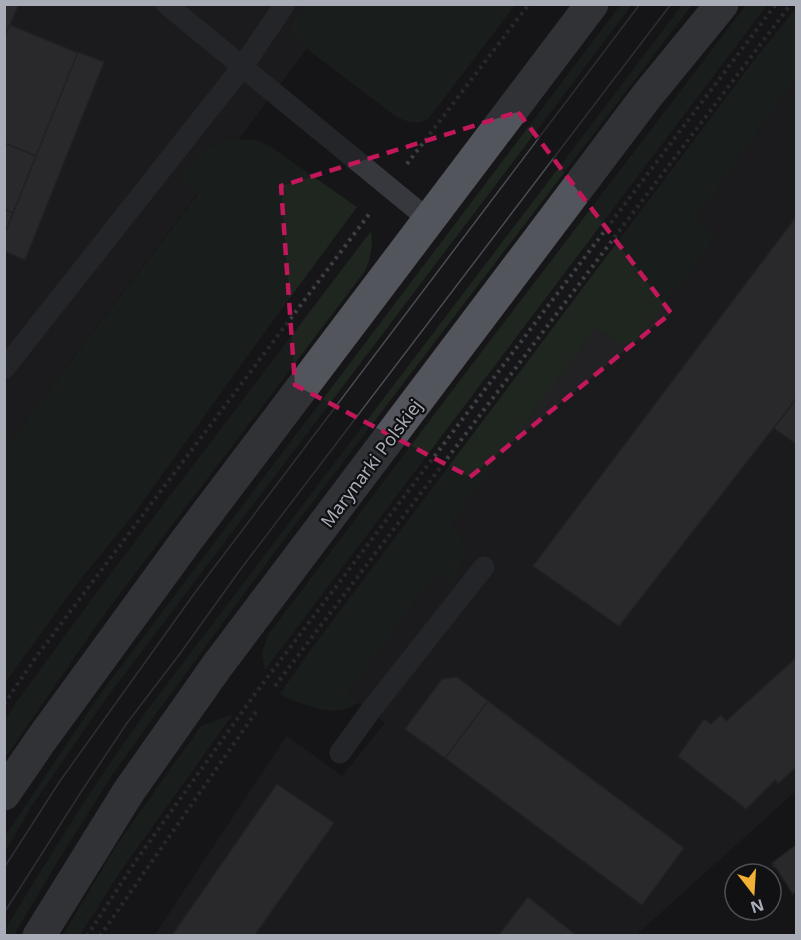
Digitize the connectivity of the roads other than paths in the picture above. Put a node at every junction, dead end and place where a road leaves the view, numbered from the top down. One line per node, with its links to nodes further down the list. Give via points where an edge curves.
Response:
1 (166, 4): 5 (lane)
2 (285, 4): 5 (lane)
3 (592, 4): 6 (main road)
4 (722, 4): 11 (main road, Marynarki Polskiej, via 646,97 217,666 129,791)
5 (243, 66): 6 (lane); 7 (lane)
6 (429, 220): 10 (main road, via 186,541)
7 (4, 369)
8 (484, 567): 9 (lane)
9 (340, 753)
10 (4, 794)
11 (39, 936)

